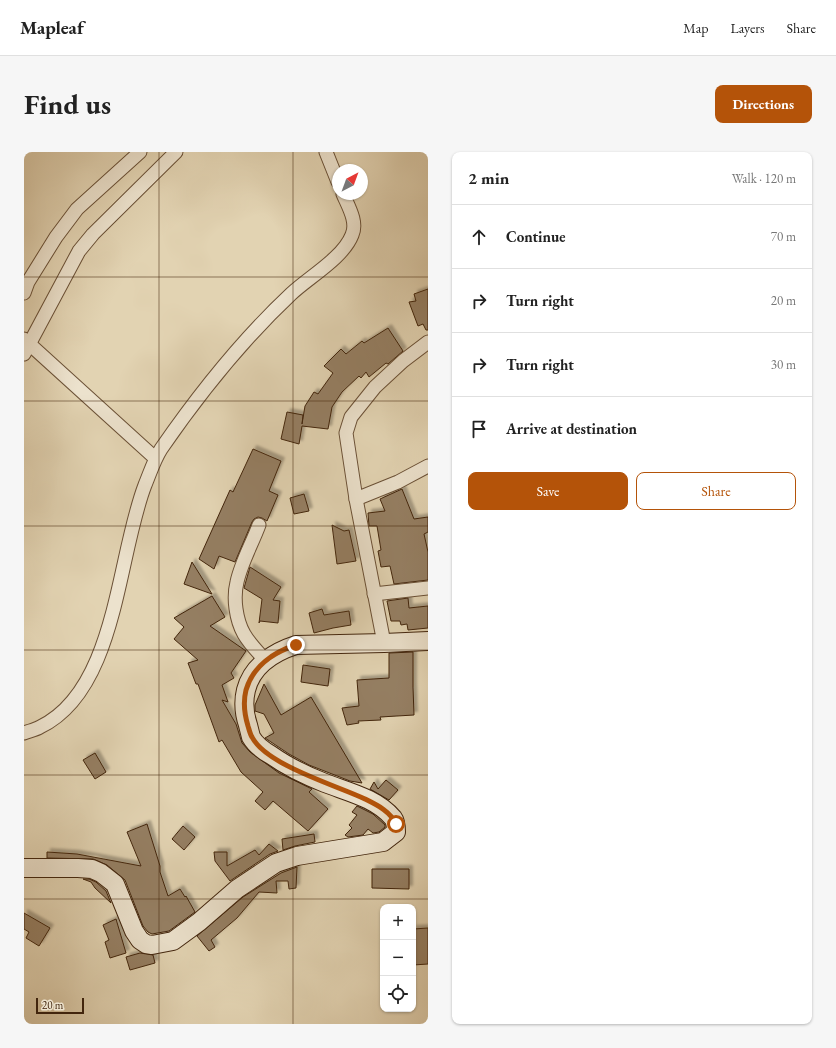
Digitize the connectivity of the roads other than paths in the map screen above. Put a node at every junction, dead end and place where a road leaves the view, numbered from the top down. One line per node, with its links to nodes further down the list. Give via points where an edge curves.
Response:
1 (140, 152): 6 (street, via 77,210 56,237)
2 (176, 152): 8 (street, via 78,251)
3 (326, 152): 4 (street)
4 (332, 167)
5 (346, 200): 9 (street, via 353,218 353,233 347,244 291,294 247,341 206,389)
6 (24, 293)
7 (428, 342): 11 (street, via 375,387 351,417 346,433)
8 (26, 345): 9 (street)
9 (155, 458): 18 (street, via 137,505 99,657 81,691 66,708 39,728)
10 (428, 466): 11 (street, via 398,482)
11 (356, 499): 14 (street)
12 (259, 525): 17 (street, via 236,583 236,606 244,634)
13 (428, 588): 14 (street)
14 (374, 594): 16 (street)
15 (428, 641): 16 (main road)
16 (384, 643): 17 (main road, via 296,645)
17 (265, 660): 19 (main road, via 248,681 243,700 245,718 252,738 264,750 301,773 380,806 396,824 396,832 392,836 383,842 296,856 276,863 237,889 173,941 152,945 140,940 134,932 115,884 101,873 78,868)
18 (24, 733)
19 (24, 868)

